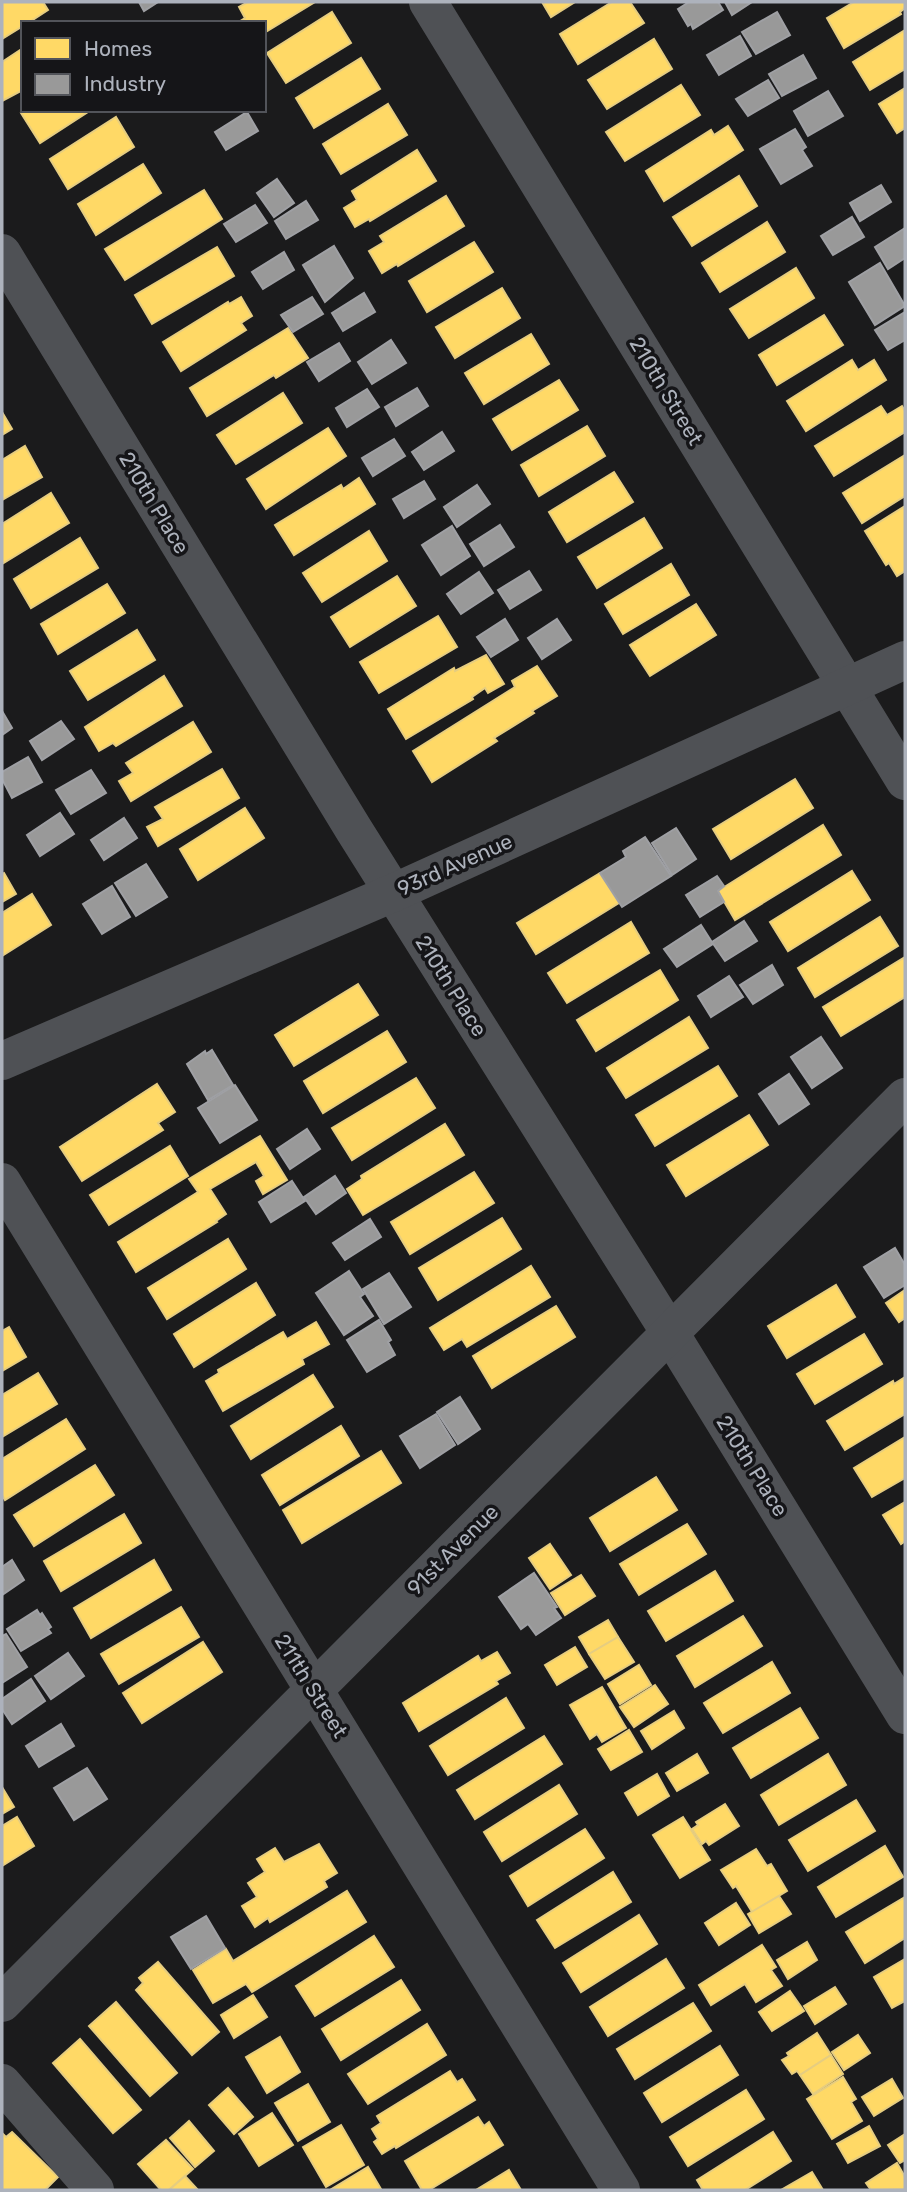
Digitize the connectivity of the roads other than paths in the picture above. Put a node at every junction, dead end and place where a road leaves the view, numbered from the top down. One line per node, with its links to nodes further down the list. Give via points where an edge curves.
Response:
1 (428, 2): 4 (street, 210th Street)
2 (2, 253): 6 (street, 210th Place)
3 (905, 660): 4 (street, 93rd Avenue)
4 (847, 686): 5 (street, 210th Street); 6 (street, 93rd Avenue)
5 (905, 781)
6 (393, 893): 7 (street, 93rd Avenue); 10 (street, 210th Place)
7 (2, 1061)
8 (905, 1097): 10 (street, 91st Avenue)
9 (2, 1182): 11 (street, 211th Street)
10 (670, 1332): 11 (street, 91st Avenue); 12 (street, 210th Place)
11 (314, 1689): 13 (street, 91st Avenue); 16 (street, 211th Street)
12 (905, 1715)
13 (2, 2003)
14 (2, 2083): 15 (street)
15 (95, 2190)
16 (621, 2190)

